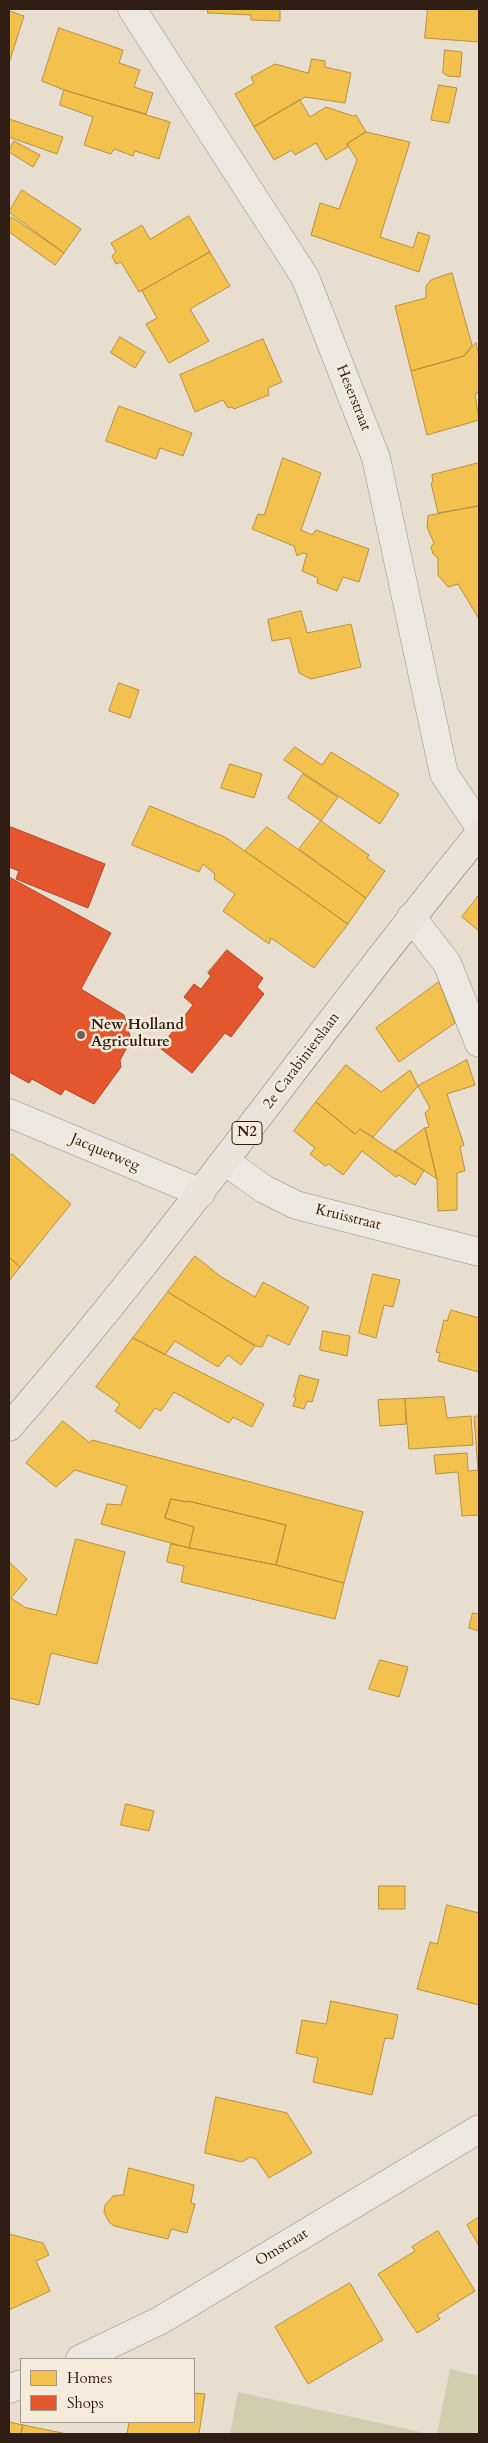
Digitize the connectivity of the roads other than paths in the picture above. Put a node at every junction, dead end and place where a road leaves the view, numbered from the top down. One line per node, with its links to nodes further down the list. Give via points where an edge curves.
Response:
1 (132, 9): 2 (street, Heserstraat, via 305,277 376,458 444,774)
2 (479, 826)
3 (479, 834): 4 (main road, 2e Carabinierslaan / N2)
4 (411, 917): 5 (street, via 447,962); 7 (main road, 2e Carabinierslaan / N2)
5 (479, 1043)
6 (9, 1113): 8 (street, Jacquetweg)
7 (226, 1162): 8 (main road, 2e Carabinierslaan / N2); 9 (street, Kruisstraat, via 264,1189 296,1205)
8 (201, 1193): 10 (main road, 2e Carabinierslaan / N2)
9 (479, 1252)
10 (9, 1427)
11 (479, 2129): 12 (street, Omstraat, via 161,2320)
12 (82, 2358)

